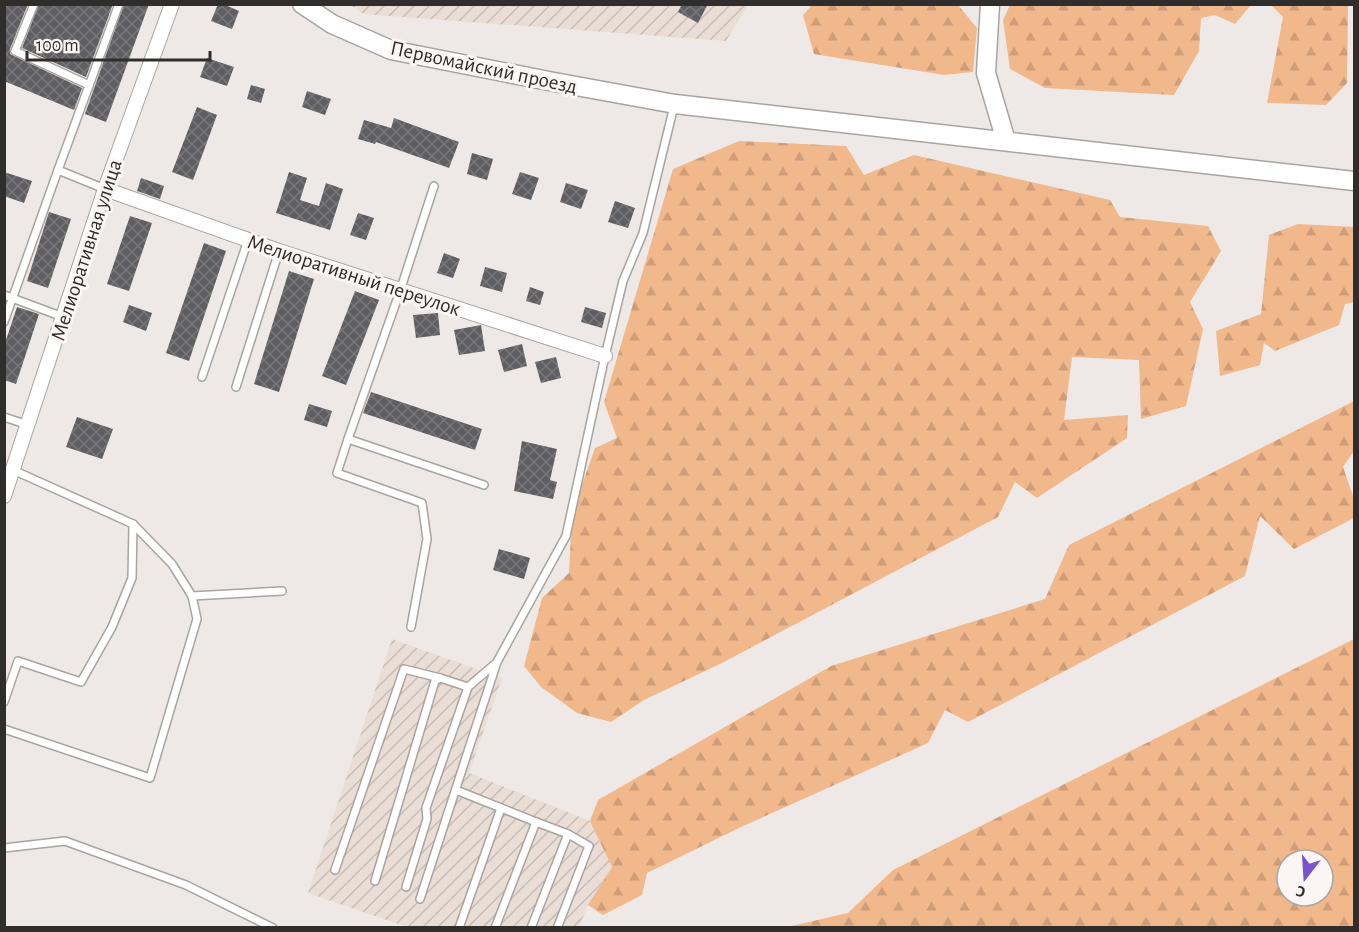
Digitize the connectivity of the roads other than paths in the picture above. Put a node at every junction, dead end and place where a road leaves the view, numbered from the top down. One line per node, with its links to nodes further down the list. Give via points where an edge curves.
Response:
1 (34, 4): 6 (lane, via 15,51)
2 (119, 4): 6 (lane)
3 (172, 4): 12 (street, Мелиоративная улица)
4 (302, 4): 7 (main road, Первомайский проезд, via 332,24 391,50)
5 (990, 4): 8 (main road, via 986,73)
6 (89, 85): 9 (lane)
7 (675, 104): 8 (main road, Первомайский проезд); 19 (lane, via 643,232 623,281)
8 (1006, 141): 10 (main road, Первомайский проезд)
9 (58, 170): 12 (lane); 16 (lane)
10 (1354, 181)
11 (434, 186): 15 (lane)
12 (105, 189): 13 (street, Мелиоративный переулок); 17 (street, Мелиоративная улица)
13 (248, 240): 14 (street, Мелиоративный переулок); 20 (lane)
14 (279, 250): 15 (street, Мелиоративный переулок); 21 (lane)
15 (400, 291): 19 (street, Мелиоративный переулок); 24 (lane)
16 (8, 297): 17 (lane); 18 (lane)
17 (63, 317): 23 (street, Мелиоративная улица)
18 (4, 322)
19 (605, 356): 32 (lane, via 566,536)
20 (202, 377)
21 (236, 387)
22 (4, 417): 23 (lane)
23 (28, 426): 25 (street, Мелиоративная улица)
24 (348, 439): 26 (lane); 31 (lane, via 337,473 422,503 427,539)
25 (13, 470): 27 (street, Мелиоративная улица); 28 (lane)
26 (484, 485)
27 (4, 496)
28 (133, 524): 30 (lane, via 172,564); 35 (lane, via 132,578 112,627 81,682 18,661)
29 (282, 591): 30 (lane)
30 (192, 596): 36 (lane, via 196,619 150,778)
31 (411, 627)
32 (497, 662): 34 (lane); 37 (lane)
33 (440, 678): 34 (lane); 42 (lane, via 404,669); 43 (lane, via 435,681)
34 (468, 687): 44 (lane, via 426,808 427,819)
35 (4, 702)
36 (4, 729)
37 (456, 790): 38 (lane); 45 (lane)
38 (501, 808): 39 (lane); 48 (lane)
39 (536, 822): 40 (lane); 49 (lane)
40 (568, 834): 46 (lane, via 589,846); 50 (lane)
41 (4, 848): 47 (lane, via 64,841 186,885)
42 (334, 870)
43 (375, 881)
44 (406, 887)
45 (420, 899)
46 (558, 926)
47 (273, 927)
48 (459, 927)
49 (495, 927)
50 (531, 927)

